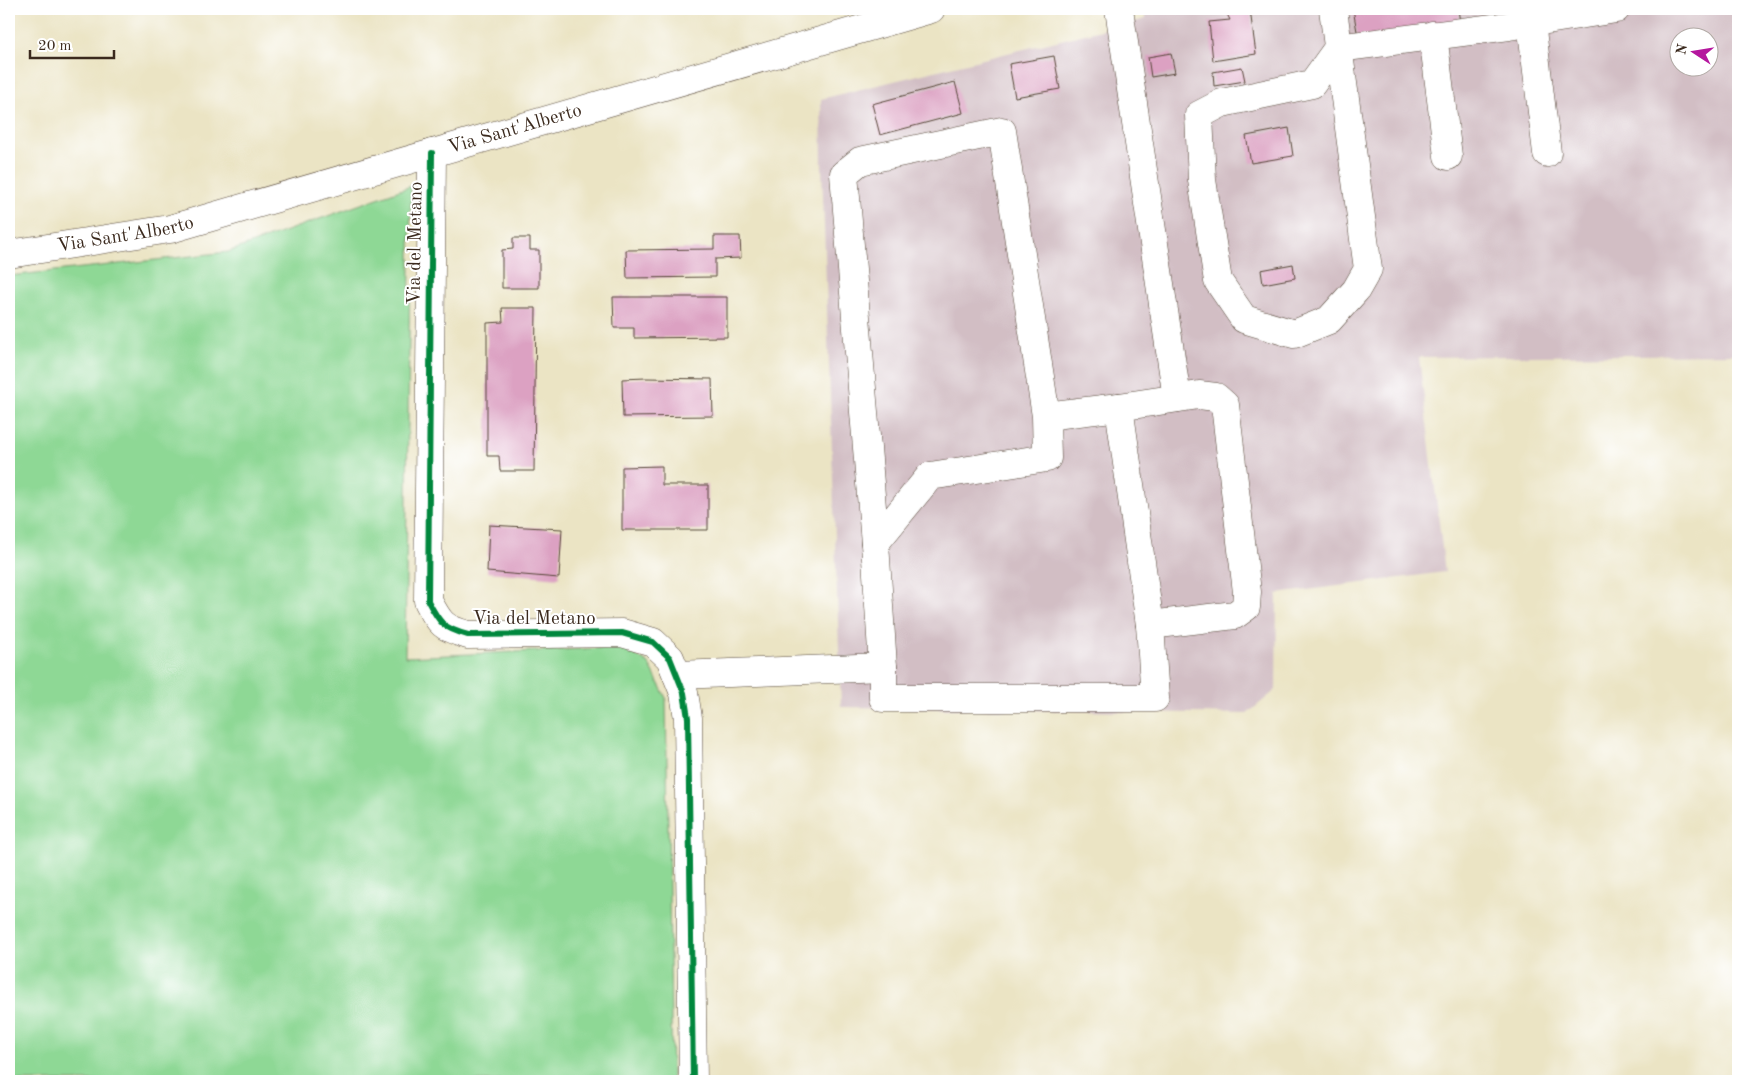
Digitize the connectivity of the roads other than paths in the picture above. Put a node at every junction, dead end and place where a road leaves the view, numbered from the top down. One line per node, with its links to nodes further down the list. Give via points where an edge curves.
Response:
1 (931, 9): 8 (street, Via Sant'Alberto)
2 (1119, 9): 12 (street)
3 (1333, 9): 7 (street)
4 (1616, 9): 5 (street)
5 (1531, 22): 6 (street); 9 (street)
6 (1433, 35): 7 (street); 10 (street)
7 (1338, 48): 7 (street, via 1368,270 1356,290 1329,320 1294,334 1244,319 1218,281 1202,180 1199,115 1222,103 1312,84)
8 (432, 153): 11 (street, Via Sant'Alberto, via 170,229); 18 (street, Via del Metano, via 428,601 436,618 449,630 468,635 622,633 653,642 670,658)
9 (1547, 153)
10 (1448, 156)
11 (9, 254)
12 (1177, 398): 13 (street); 16 (street, via 1200,395 1216,398 1225,405 1247,592 1246,607 1235,615)
13 (1119, 407): 14 (street); 16 (street)
14 (1046, 416): 15 (street, via 1047,458 930,476); 15 (street, via 1002,131 860,161 844,174)
15 (875, 543): 17 (street)
16 (1150, 626): 17 (street, via 1155,698 883,698)
17 (883, 667): 18 (street)
18 (677, 676): 19 (street, Via del Metano, via 688,718 690,762)
19 (693, 1081)

